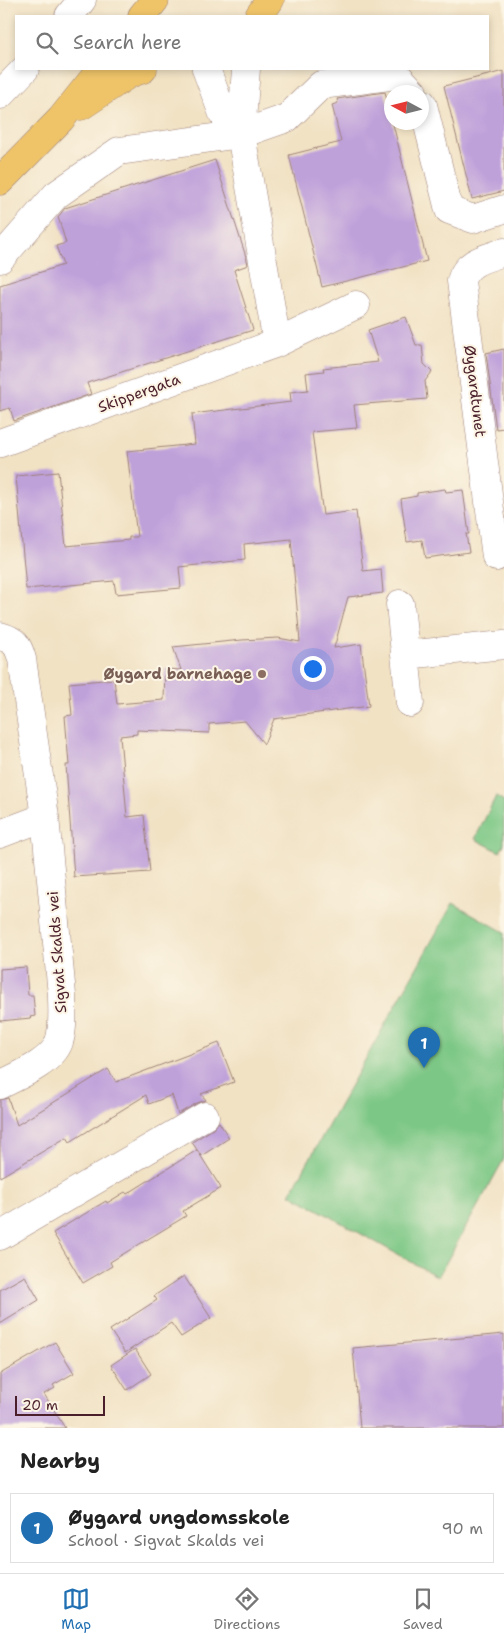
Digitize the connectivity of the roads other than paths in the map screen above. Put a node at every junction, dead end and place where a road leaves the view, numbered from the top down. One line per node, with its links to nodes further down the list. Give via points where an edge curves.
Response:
1 (82, 0): 5 (street)
2 (156, 0): 6 (main road); 7 (main road)
3 (255, 0): 8 (main road)
4 (270, 0): 9 (main road)
5 (70, 15)
6 (143, 15)
7 (156, 15)
8 (257, 15)
9 (258, 15)
10 (24, 70): 16 (street)
11 (100, 70): 17 (main road)
12 (140, 70): 17 (main road)
13 (206, 70): 19 (street, via 223,114)
14 (246, 70): 19 (street)
15 (406, 85): 19 (street, via 397,75 321,85 287,118)
16 (0, 95)
17 (61, 119): 20 (main road)
18 (429, 126): 21 (street, via 449,210 473,219)
19 (241, 134): 23 (street, via 119,151 56,195); 25 (street)
20 (0, 181)
21 (504, 209)
22 (504, 252): 27 (street, Øygardtunet, via 467,268 461,281)
23 (0, 259)
24 (356, 305): 25 (street, Skippergata)
25 (277, 342): 26 (street, Skippergata)
26 (0, 443)
27 (496, 557)
28 (400, 604): 31 (street)
29 (0, 636): 33 (street, Sigvat Skalds vei, via 9,638 18,647 22,659)
30 (504, 644): 31 (street)
31 (405, 655): 32 (street)
32 (410, 703)
33 (45, 818): 34 (street); 35 (street, Sigvat Skalds vei, via 62,995 59,1042 52,1054)
34 (0, 834)
35 (0, 1085)
36 (205, 1116): 37 (street)
37 (0, 1236)

